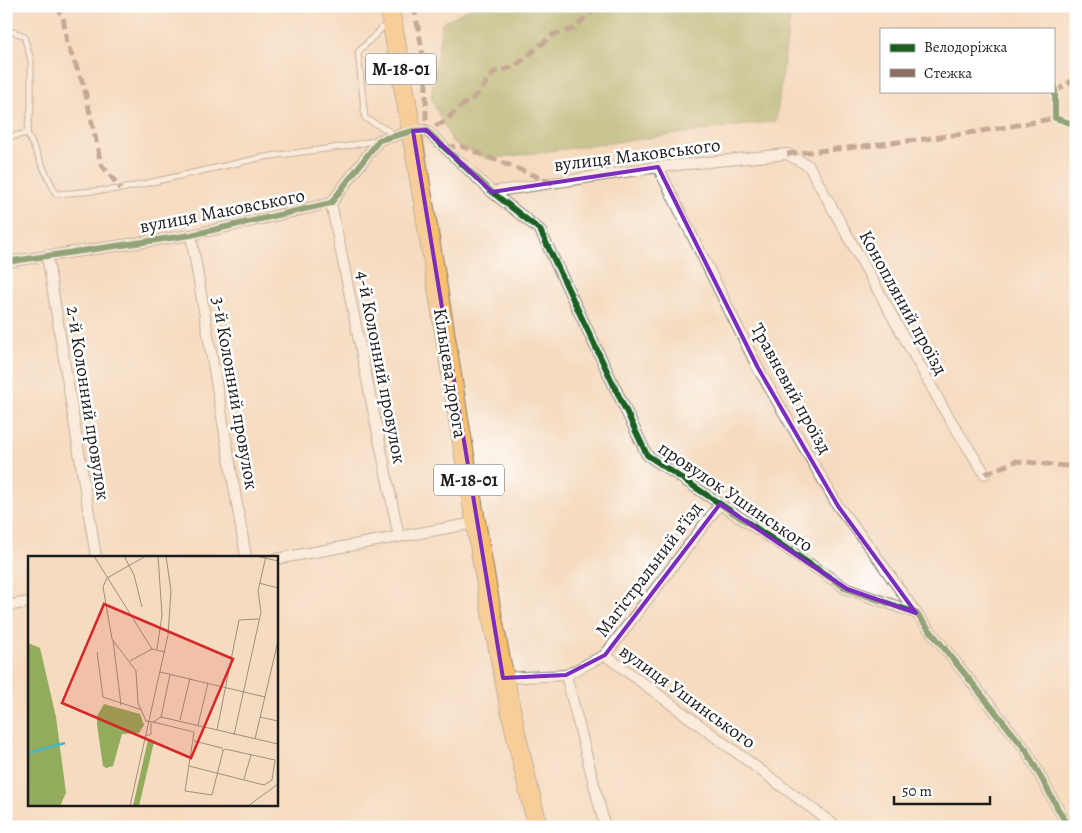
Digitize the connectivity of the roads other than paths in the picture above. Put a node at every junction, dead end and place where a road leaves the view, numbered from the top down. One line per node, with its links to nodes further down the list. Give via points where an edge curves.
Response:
1 (390, 12): 4 (highway, Кільцева дорога / М-18-01); 4 (lane, via 358,52 365,118)
2 (6, 29): 3 (lane, via 24,36 31,60 31,108)
3 (27, 133): 5 (lane); 6 (lane, via 56,194 121,189 264,157)
4 (405, 133): 6 (street); 9 (street, провулок Ушинського, via 426,130); 16 (highway, Кільцева дорога / М-18-01)
5 (6, 138)
6 (379, 140): 10 (street, вулиця Маковського)
7 (787, 154): 8 (street, вулиця Маковського); 14 (street, Конопляний проїзд, via 809,166 946,413)
8 (658, 167): 9 (street, вулиця Маковського); 23 (street, Травневий проїзд, via 763,377 838,506)
9 (492, 192): 15 (street, провулок Ушинського, via 540,230 647,456)
10 (331, 203): 11 (street, вулиця Маковського); 17 (street, 4-й Колонний провулок)
11 (191, 235): 12 (street, вулиця Маковського); 19 (street, 3-й Колонний провулок)
12 (47, 255): 13 (street, вулиця Маковського); 18 (street, 2-й Колонний провулок)
13 (6, 262)
14 (985, 474)
15 (720, 504): 23 (street, провулок Ушинського, via 847,589); 24 (street, Магістральний в’їзд)
16 (475, 524): 17 (street); 26 (highway, Кільцева дорога / М-18-01)
17 (399, 537): 20 (street)
18 (96, 556)
19 (246, 556)
20 (278, 559)
21 (28, 602): 22 (street)
22 (6, 606)
23 (916, 613): 32 (street, via 1026,750)
24 (605, 656): 25 (street, вулиця Ушинського); 31 (street, вулиця Ушинського)
25 (566, 675): 26 (street, вулиця Ушинського); 30 (street)
26 (503, 678): 29 (highway, Кільцева дорога / М-18-01)
27 (6, 809): 28 (street)
28 (9, 827)
29 (538, 827)
30 (605, 827)
31 (837, 827)
32 (1068, 827)

